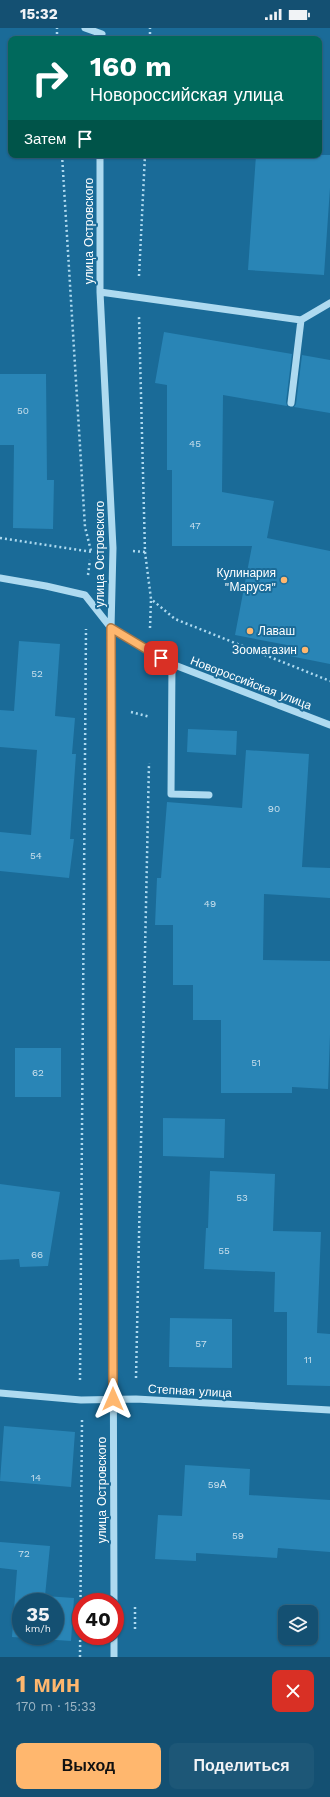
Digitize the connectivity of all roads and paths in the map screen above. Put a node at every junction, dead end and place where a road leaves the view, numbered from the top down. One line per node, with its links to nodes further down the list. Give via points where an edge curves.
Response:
1 (85, 28): 2 (street)
2 (102, 34)
3 (62, 158): 11 (path, улица Островского, via 85,527 92,553)
4 (100, 158): 5 (street, улица Островского)
5 (100, 292): 7 (street); 12 (street, улица Островского, via 113,548)
6 (330, 303): 7 (street)
7 (301, 320): 8 (street)
8 (291, 403)
9 (145, 552): 14 (path, via 151,599 175,619)
10 (0, 578): 11 (street)
11 (85, 595): 12 (street, Новороссийская улица); 20 (path)
12 (111, 628): 13 (street, Новороссийская улица); 19 (street, улица Островского)
13 (172, 664): 15 (street, Новороссийская улица); 17 (street, via 171,794)
14 (330, 681)
15 (330, 725)
16 (149, 757): 21 (path)
17 (209, 795)
18 (0, 1393): 20 (street, Степная улица)
19 (113, 1399): 20 (street, Степная улица); 21 (street, Степная улица); 23 (street, улица Островского)
20 (81, 1400): 27 (path)
21 (136, 1400): 22 (street, Степная улица)
22 (330, 1410)
23 (114, 1593)
24 (135, 1602): 25 (path)
25 (135, 1634)
26 (114, 1645): 28 (street)
27 (80, 1657)
28 (114, 1657)

